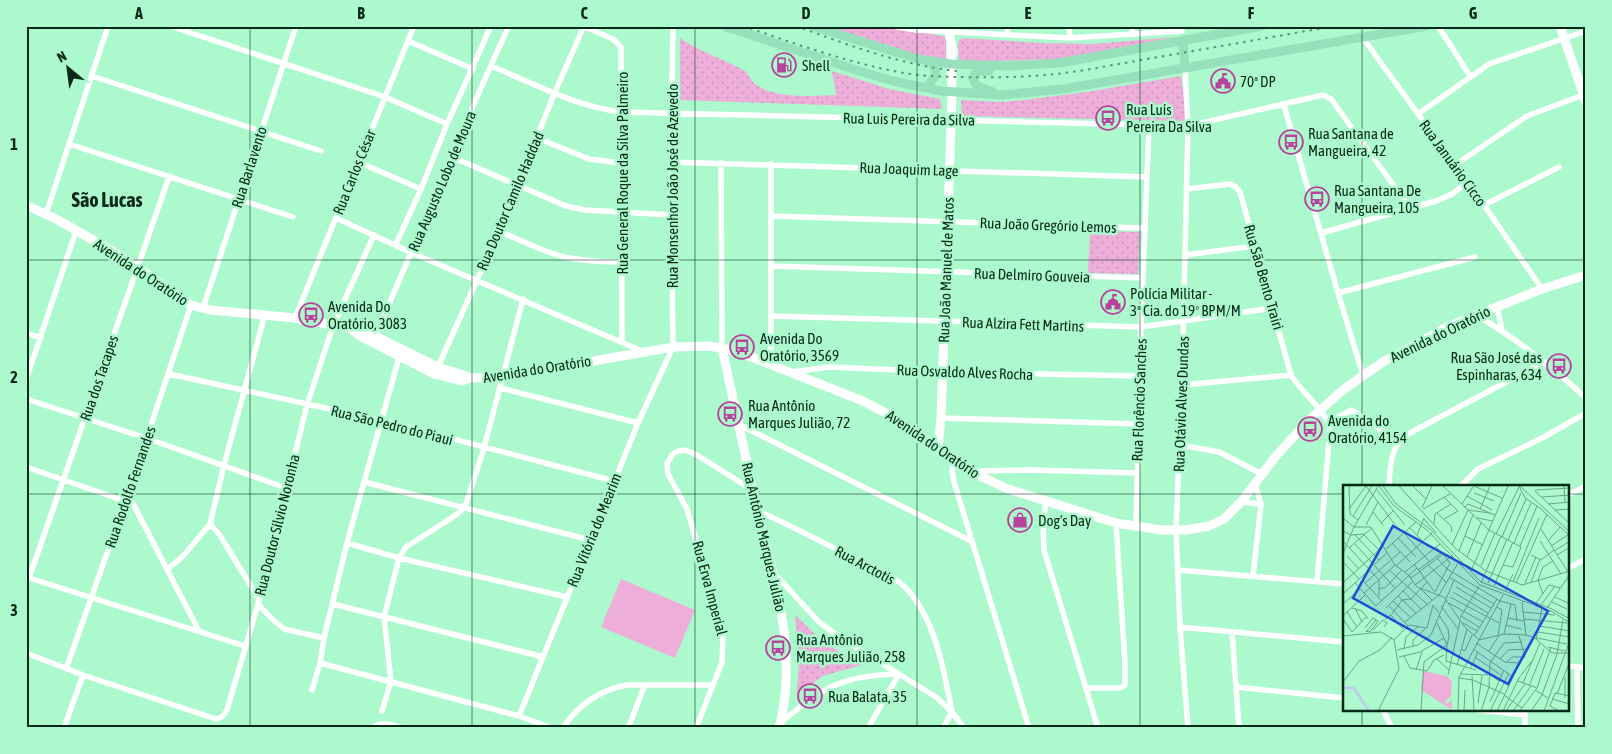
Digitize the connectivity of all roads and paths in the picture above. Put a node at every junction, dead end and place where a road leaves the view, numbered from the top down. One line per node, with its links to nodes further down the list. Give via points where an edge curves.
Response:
1 (108, 26): 37 (street)
2 (170, 26): 31 (street)
3 (296, 26): 31 (street, Rua Barlavento)
4 (414, 26): 28 (street, Rua Carlos César)
5 (491, 26): 36 (street)
6 (510, 26): 34 (street, Rua Augusto Lobo de Moura)
7 (583, 26): 40 (street, Rua Doutor Camilo Haddad); 46 (street, Rua General Roque da Silva Palmeiro, via 620,45)
8 (673, 26): 47 (street, Rua Monsenhor João José de Azevedo)
9 (724, 26): 39 (main road, via 859,71)
10 (812, 26): 19 (main road)
11 (892, 26): 21 (street)
12 (1007, 26): 23 (street)
13 (1069, 26): 25 (street)
14 (1132, 26): 24 (street)
15 (1263, 26): 29 (main road)
16 (1427, 26): 26 (main road)
17 (1438, 26): 38 (street)
18 (1560, 26): 27 (main road)
19 (824, 28): 30 (main road)
20 (1182, 28): 24 (street); 29 (street)
21 (949, 29): 23 (street); 33 (main road, Rua João Manuel de Matos)
22 (1586, 31): 27 (street)
23 (1008, 35): 25 (street)
24 (1133, 35): 25 (street)
25 (1070, 38)
26 (1362, 38): 35 (main road); 48 (street, Rua Januário Cicco)
27 (1564, 39): 38 (street, via 1499,60); 44 (main road)
28 (408, 41): 36 (street); 43 (street, Rua Carlos César)
29 (1178, 41): 32 (main road); 35 (main road)
30 (932, 61): 33 (main road); 39 (main road, via 936,74)
31 (284, 63): 43 (street); 53 (street, Rua Barlavento)
32 (1059, 63): 33 (main road, via 1008,66); 42 (main road, via 980,71 974,75 972,79 977,86)
33 (952, 64): 41 (main road, Rua João Manuel de Matos)
34 (491, 66): 40 (street, Rua Luis Pereira da Silva); 57 (street, Rua Augusto Lobo de Moura)
35 (1186, 68): 42 (main road, via 1063,89); 52 (street, Rua Otávio Alves Dundas)
36 (473, 69): 50 (street)
37 (92, 76): 53 (street); 55 (street)
38 (1470, 76): 48 (street)
39 (927, 88): 41 (main road)
40 (555, 92): 46 (street, Rua Luis Pereira da Silva, via 580,103); 54 (street, Rua Doutor Camilo Haddad)
41 (952, 92): 42 (main road); 49 (main road, Rua João Manuel de Matos)
42 (1002, 95)
43 (385, 97): 50 (street); 58 (street, Rua Carlos César)
44 (1585, 97): 63 (street, via 1527,116)
45 (1284, 105): 52 (street, Rua Luis Pereira da Silva); 75 (street, Rua Luis Pereira da Silva, via 1324,95 1330,99); 86 (street)
46 (622, 112): 47 (street, Rua Luis Pereira da Silva); 59 (street, Rua General Roque da Silva Palmeiro)
47 (671, 113): 49 (street, Rua Luis Pereira da Silva); 60 (street, Rua Monsenhor João José de Azevedo)
48 (1418, 114): 63 (street, Rua Januário Cicco)
49 (951, 120): 51 (street, Rua Luis Pereira da Silva); 65 (main road, Rua João Manuel de Matos)
50 (447, 124): 70 (street)
51 (1149, 124): 52 (street, Rua Luis Pereira da Silva); 67 (street, Rua Florêncio Sanches)
52 (1188, 126): 71 (street, Rua Otávio Alves Dundas)
53 (261, 131): 56 (street); 72 (street, Rua Barlavento)
54 (537, 138): 59 (street, via 589,159); 69 (street, Rua Doutor Camilo Haddad)
55 (69, 144): 66 (street); 77 (street)
56 (321, 151)
57 (452, 157): 69 (street); 90 (street, Rua Augusto Lobo de Moura)
58 (358, 162): 70 (street); 81 (street, Rua Carlos César)
59 (622, 162): 76 (street, Rua General Roque da Silva Palmeiro)
60 (671, 162): 61 (street, Rua Joaquim Lage); 78 (street, Rua Monsenhor João José de Azevedo)
61 (721, 163): 62 (street, Rua Joaquim Lage); 122 (street)
62 (772, 164): 65 (street, Rua Joaquim Lage); 79 (street)
63 (1455, 165): 68 (street, Rua Januário Cicco)
64 (1559, 168): 74 (street)
65 (950, 171): 67 (street, Rua Joaquim Lage); 82 (main road, Rua João Manuel de Matos)
66 (169, 177): 72 (street); 95 (street, Rua dos Tacapes)
67 (1146, 177): 83 (street, Rua Florêncio Sanches)
68 (1467, 183): 74 (street, Rua Januário Cicco); 75 (street, via 1452,194)
69 (518, 185): 76 (street, via 566,206); 85 (street, Rua Doutor Camilo Haddad)
70 (421, 189): 88 (street)
71 (1186, 189): 89 (street, Rua São Bento Trairi, via 1224,184 1236,187); 91 (street, Rua Otávio Alves Dundas)
72 (238, 200): 80 (street); 105 (street, Rua Barlavento)
73 (26, 205): 77 (main road, Avenida do Oratório)
74 (1484, 205): 100 (street, Rua Januário Cicco)
75 (1410, 208): 86 (street)
76 (622, 213): 78 (street); 93 (street, Rua General Roque da Silva Palmeiro)
77 (46, 214): 84 (main road, Avenida do Oratório)
78 (671, 215): 121 (street, Rua Monsenhor João José de Azevedo)
79 (771, 216): 82 (street, Rua João Gregório Lemos); 94 (street)
80 (293, 217)
81 (336, 218): 87 (street); 110 (street, Rua Carlos César)
82 (948, 222): 83 (street, Rua João Gregório Lemos); 96 (main road, Rua João Manuel de Matos)
83 (1144, 228): 98 (street, Rua Florêncio Sanches)
84 (76, 231): 95 (main road, Avenida do Oratório); 119 (street)
85 (498, 231): 93 (street, via 563,256); 99 (street, Rua Doutor Camilo Haddad)
86 (1321, 233): 101 (street)
87 (374, 235): 88 (street); 113 (street, Rua Doutor Sílvio Noronha)
88 (396, 244): 90 (street)
89 (1255, 246): 91 (street); 106 (street, Rua São Bento Trairi)
90 (412, 253): 99 (street); 118 (street, Rua Augusto Lobo de Moura)
91 (1185, 255): 112 (street, Rua Otávio Alves Dundas)
92 (1474, 257): 101 (street)
93 (623, 262): 120 (street, Rua General Roque da Silva Palmeiro)
94 (771, 266): 96 (street, Rua Delmiro Gouveia); 109 (street)
95 (138, 267): 103 (main road, Avenida do Oratório); 144 (street, Rua dos Tacapes)
96 (946, 272): 98 (street, Rua Delmiro Gouveia); 111 (main road, Rua João Manuel de Matos)
97 (1586, 275): 100 (main road, Avenida do Oratório)
98 (1143, 278): 114 (street, Rua Florêncio Sanches)
99 (476, 280): 102 (street); 127 (street, Rua Doutor Camilo Haddad)
100 (1542, 288): 104 (main road, Avenida do Oratório)
101 (1338, 293): 132 (street)
102 (522, 299): 120 (street); 134 (street)
103 (191, 305): 105 (main road, Avenida do Oratório); 130 (street, Rua Rodolfo Fernandes)
104 (1497, 307): 108 (main road, Avenida do Oratório); 116 (street)
105 (203, 308): 107 (main road, Avenida do Oratório)
106 (1273, 308): 112 (street, Rua Alzira Fett Martins); 131 (street, Rua São Bento Trairi)
107 (265, 314): 110 (main road, Avenida do Oratório); 138 (street)
108 (1476, 315): 116 (street); 132 (main road, Avenida do Oratório, via 1429,336)
109 (771, 316): 111 (street, Rua Alzira Fett Martins); 126 (street)
110 (295, 318): 113 (main road, Avenida do Oratório)
111 (944, 321): 114 (street, Rua Alzira Fett Martins); 129 (main road, Rua João Manuel de Matos)
112 (1183, 321): 114 (street, Rua Alzira Fett Martins); 136 (street, Rua Otávio Alves Dundas)
113 (333, 326): 115 (main road, Avenida do Oratório); 141 (street, Rua Doutor Sílvio Noronha)
114 (1141, 327): 133 (street, Rua Florêncio Sanches)
115 (352, 330): 118 (main road, Avenida do Oratório); 124 (main road, Avenida do Oratório)
116 (1502, 330): 125 (street)
117 (26, 333): 119 (street)
118 (375, 336): 124 (main road, Avenida do Oratório)
119 (40, 338): 135 (street)
120 (622, 342): 123 (street)
121 (673, 346): 122 (main road, Avenida do Oratório); 123 (main road, Avenida do Oratório); 148 (street, Rua Vitória do Mearim)
122 (722, 347): 126 (main road, Avenida do Oratório); 149 (main road, Rua Antônio Marques Julião)
123 (642, 351): 134 (main road, Avenida do Oratório)
124 (401, 353): 127 (main road, Avenida do Oratório); 146 (street)
125 (1544, 362): 139 (street); 152 (street, via 1413,430)
126 (770, 363): 128 (main road, Avenida do Oratório)
127 (436, 371): 134 (main road, Avenida do Oratório, via 470,378)
128 (792, 372): 129 (street, Rua Osvaldo Alves Rocha, via 829,367); 155 (main road, Avenida do Oratório, via 878,408)
129 (943, 372): 133 (street, Rua Osvaldo Alves Rocha); 145 (main road, Rua João Manuel de Matos)
130 (169, 374): 138 (street, Rua São Pedro do Piauí); 151 (street, Rua Rodolfo Fernandes)
131 (1292, 375): 136 (street); 142 (street, Rua São Bento Trairi, via 1298,387)
132 (1364, 375): 142 (main road, Avenida do Oratório)
133 (1140, 376): 150 (street, Rua Florêncio Sanches)
134 (503, 377): 137 (street)
135 (26, 380)
136 (1182, 386): 153 (street, Rua Otávio Alves Dundas)
137 (500, 388): 148 (street); 154 (street)
138 (244, 390): 141 (street, Rua São Pedro do Piauí); 157 (street)
139 (1586, 398)
140 (26, 399): 144 (street)
141 (307, 405): 146 (street, Rua São Pedro do Piauí); 169 (street, Rua Doutor Sílvio Noronha)
142 (1319, 410): 147 (street, Rua São Bento Trairi); 161 (main road, Avenida do Oratório)
143 (1586, 413): 167 (street, via 1478,469)
144 (86, 418): 151 (street); 162 (street, Rua dos Tacapes)
145 (941, 418): 150 (street); 155 (main road, Rua João Manuel de Matos)
146 (381, 420): 154 (street, Rua São Pedro do Piauí); 164 (street)
147 (1328, 422): 152 (street, via 1352,410); 194 (street)
148 (638, 423): 163 (street, Rua Vitória do Mearim)
149 (738, 424): 170 (main road, Rua Antônio Marques Julião); 184 (street)
150 (1138, 424): 160 (street, Rua Florêncio Sanches)
151 (146, 438): 157 (street); 172 (street, Rua Rodolfo Fernandes)
152 (1398, 442): 166 (street, via 1392,455)
153 (1180, 445): 161 (street, via 1219,452); 182 (street, Rua Otávio Alves Dundas)
154 (484, 448): 163 (street, Rua São Pedro do Piauí); 177 (street)
155 (938, 448): 156 (main road, Avenida do Oratório)
156 (954, 460): 159 (main road, Avenida do Oratório); 184 (street, via 953,475)
157 (224, 465): 169 (street); 180 (street)
158 (26, 467): 162 (street)
159 (970, 471): 160 (street); 174 (main road, Avenida do Oratório, via 1008,489)
160 (1137, 473): 181 (street, Rua Florêncio Sanches)
161 (1262, 474): 165 (main road, Avenida do Oratório)
162 (64, 479): 173 (street); 193 (street, Rua dos Tacapes)
163 (614, 481): 183 (street, Rua Vitória do Mearim)
164 (364, 482): 177 (street); 185 (street)
165 (1255, 484): 175 (main road, Avenida do Oratório); 176 (street)
166 (1389, 485)
167 (1461, 485)
168 (1586, 486): 171 (street)
169 (286, 488): 198 (street, Rua Doutor Sílvio Noronha)
170 (754, 491): 178 (main road, Rua Antônio Marques Julião); 217 (street, Rua Erva Imperial, via 684,450 673,454 667,464 668,474 687,508 724,634 724,654)
171 (1570, 493)
172 (128, 494): 173 (street, Rua Rodolfo Fernandes); 189 (street)
173 (125, 501): 197 (street, Rua Rodolfo Fernandes)
174 (1046, 501): 179 (main road, Avenida do Oratório); 220 (street, via 1044,550)
175 (1241, 502): 176 (street); 182 (main road, Avenida do Oratório, via 1216,524)
176 (1261, 504): 192 (street)
177 (464, 508): 183 (street); 186 (street, via 406,547)
178 (758, 511): 191 (main road, Rua Antônio Marques Julião); 224 (street, Rua Arctotis, via 881,572 906,588 935,642)
179 (1116, 523): 181 (main road, Avenida do Oratório); 220 (street, via 1125,685 1120,688)
180 (210, 524): 189 (street); 198 (street)
181 (1136, 526): 182 (main road, Avenida do Oratório)
182 (1176, 530): 190 (street, Rua Otávio Alves Dundas)
183 (590, 540): 196 (street, Rua Vitória do Mearim)
184 (971, 541): 239 (street)
185 (347, 543): 186 (street); 199 (street)
186 (399, 558): 196 (street); 200 (street)
187 (1586, 559): 188 (street)
188 (1570, 567)
189 (168, 570): 202 (street)
190 (1178, 570): 192 (street); 201 (street, Rua Otávio Alves Dundas)
191 (774, 572): 214 (street, via 820,623); 228 (main road, Rua Antônio Marques Julião, via 785,634 784,703)
192 (1253, 576): 194 (street)
193 (28, 577): 197 (street)
194 (1317, 582): 195 (street)
195 (1343, 584)
196 (567, 597): 208 (street, Rua Vitória do Mearim)
197 (91, 598): 202 (street); 213 (street, Rua Rodolfo Fernandes)
198 (258, 601): 204 (street, via 284,629); 206 (street, Rua Doutor Sílvio Noronha)
199 (333, 604): 200 (street); 204 (street)
200 (384, 617): 208 (street); 216 (street)
201 (1180, 627): 203 (street); 241 (street, Rua Otávio Alves Dundas)
202 (199, 631): 206 (street)
203 (1232, 632): 205 (street); 219 (street)
204 (324, 638): 209 (street)
205 (1343, 642)
206 (245, 646): 215 (street, Rua Doutor Sílvio Noronha, via 227,710 216,719)
207 (26, 653): 213 (street)
208 (543, 657): 227 (street, Rua Vitória do Mearim)
209 (320, 663): 216 (street); 221 (street)
210 (1570, 666): 211 (street)
211 (1577, 667): 212 (street); 245 (street)
212 (1586, 668)
213 (66, 669): 215 (street)
214 (899, 674): 224 (street, via 936,697); 228 (street, via 838,684); 236 (street)
215 (83, 676): 229 (street)
216 (390, 681): 223 (street); 227 (street)
217 (713, 685): 218 (street); 235 (street)
218 (645, 686): 233 (street, via 627,685 601,693 584,704); 234 (street)
219 (1236, 687): 222 (street); 242 (street)
220 (1086, 688): 240 (street)
221 (312, 690)
222 (1343, 698)
223 (382, 711)
224 (952, 712): 237 (street); 238 (street)
225 (1383, 712): 243 (street)
226 (1525, 712): 244 (street)
227 (519, 716): 232 (street)
228 (779, 725)
229 (64, 728)
230 (372, 728): 231 (street, via 387,723)
231 (403, 728)
232 (552, 728)
233 (563, 728)
234 (628, 728)
235 (696, 728)
236 (868, 728)
237 (943, 728)
238 (964, 728)
239 (1030, 728)
240 (1098, 728)
241 (1188, 728)
242 (1240, 728)
243 (1392, 728)
244 (1525, 728)
245 (1578, 728)

